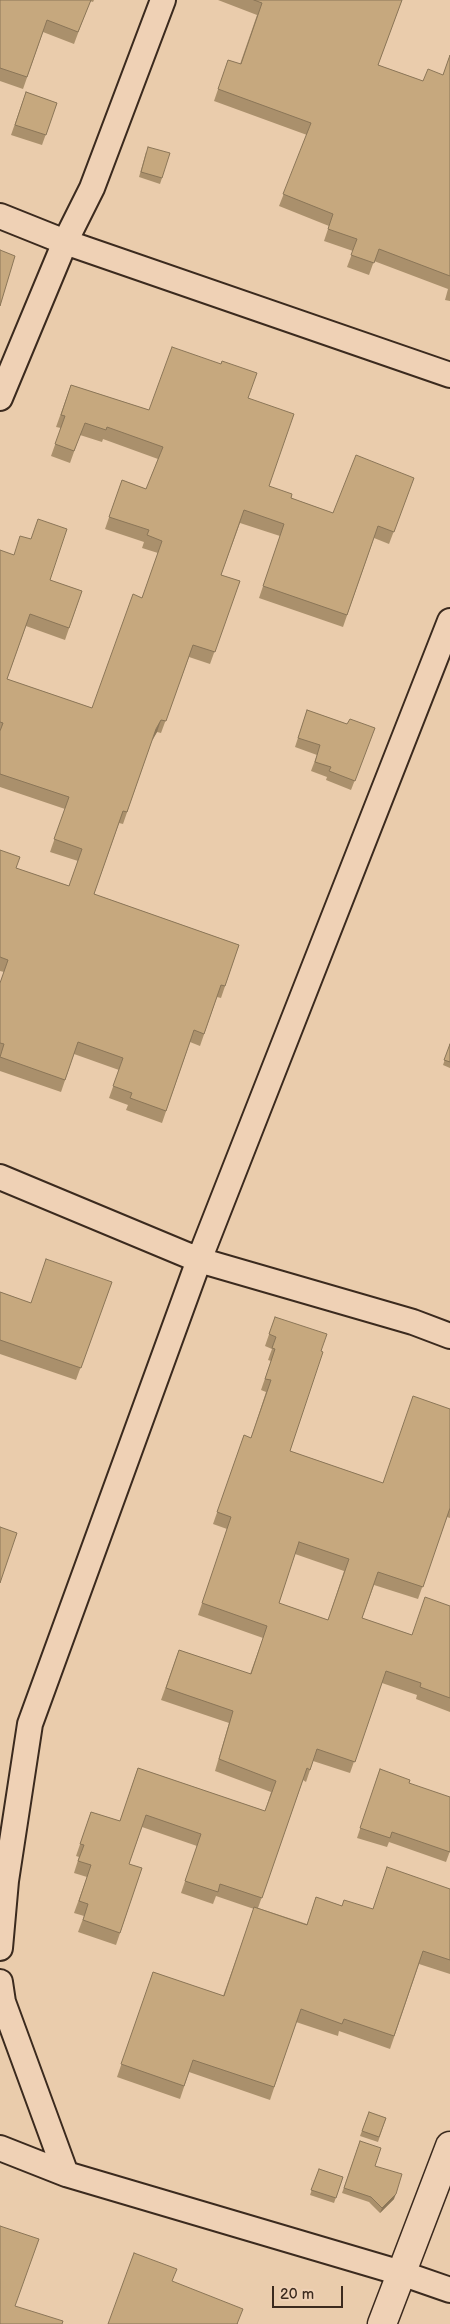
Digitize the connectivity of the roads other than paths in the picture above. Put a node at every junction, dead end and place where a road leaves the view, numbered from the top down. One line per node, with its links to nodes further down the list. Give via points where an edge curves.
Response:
1 (162, 0): 3 (street, via 92,188)
2 (0, 216): 3 (street)
3 (66, 242): 4 (street); 5 (street)
4 (450, 376)
5 (0, 398)
6 (450, 621): 8 (street)
7 (0, 1177): 8 (street)
8 (199, 1260): 9 (street, via 413,1322); 10 (street, via 30,1724 6,1881)
9 (450, 1336)
10 (0, 1948)
11 (0, 1982): 14 (street, via 3,2002)
12 (450, 2146): 15 (street)
13 (0, 2148): 14 (street)
14 (66, 2174): 15 (street)
15 (401, 2273): 16 (street); 17 (street)
16 (450, 2290)
17 (382, 2324)

